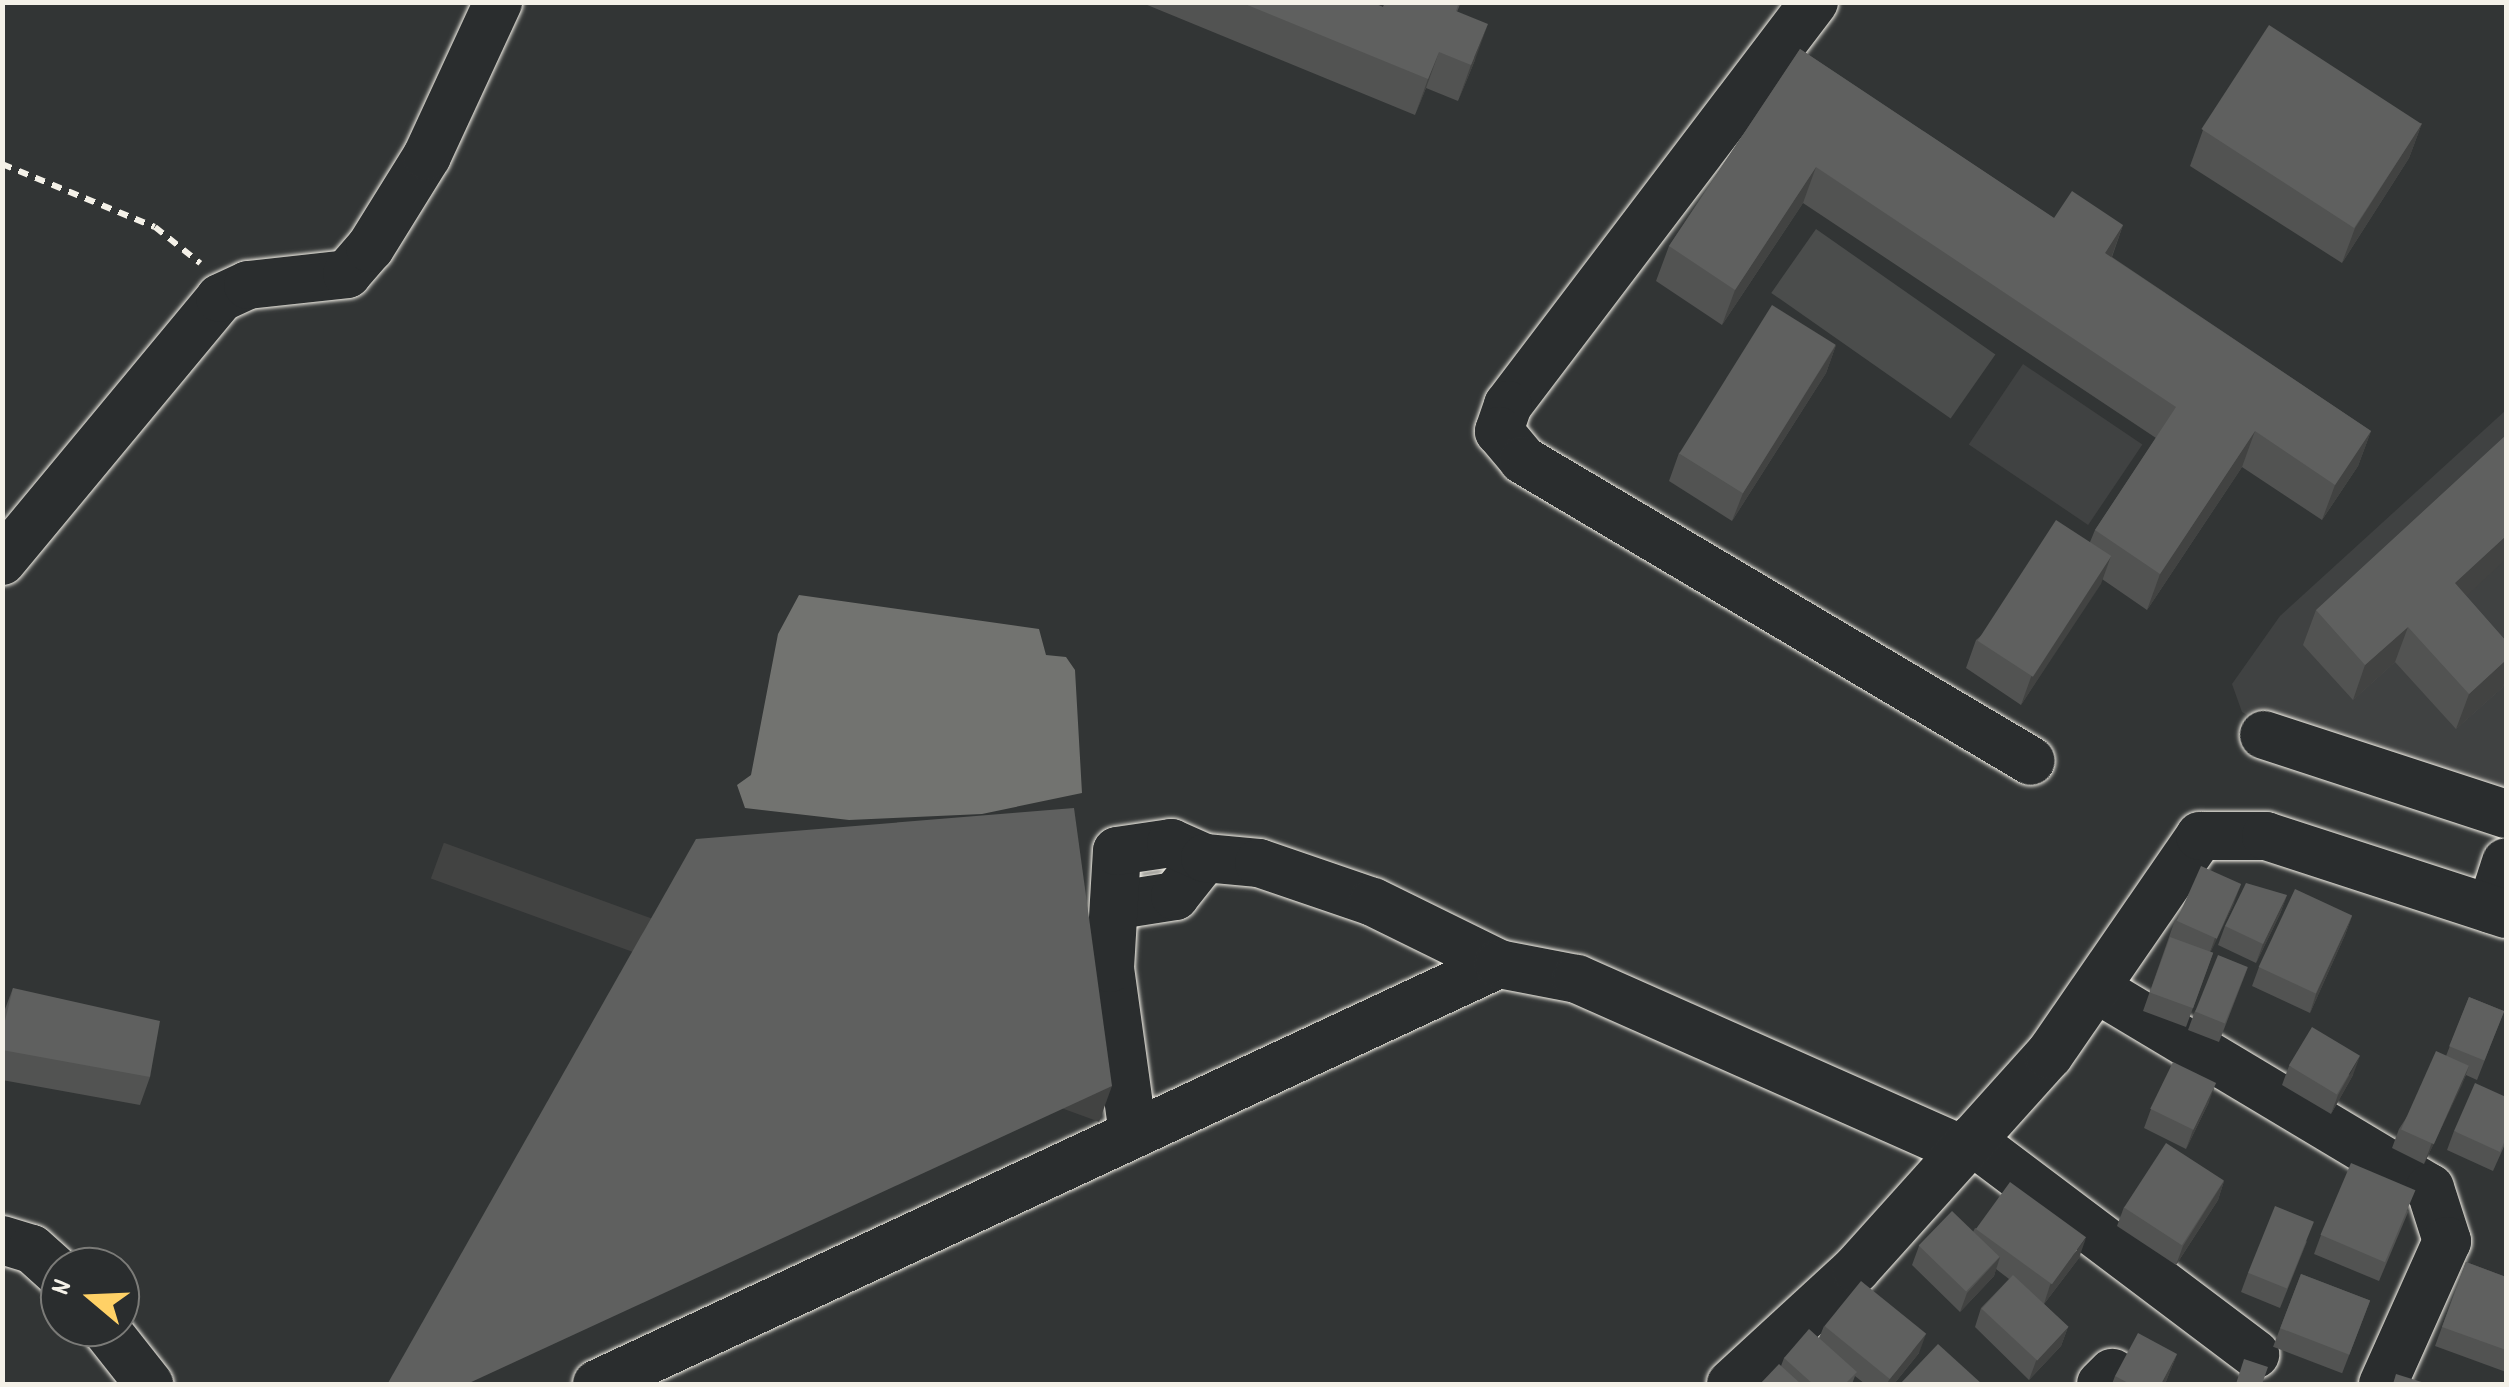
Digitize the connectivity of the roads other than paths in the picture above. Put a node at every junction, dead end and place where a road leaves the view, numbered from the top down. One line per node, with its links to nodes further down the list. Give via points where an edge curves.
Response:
1 (498, 2): 3 (street, via 427,156 347,274 248,285 220,298)
2 (1814, 2): 5 (street, via 1508,405 1499,430 1523,460)
3 (2, 560)
4 (2264, 735): 6 (street)
5 (2032, 761)
6 (2506, 814)
7 (2506, 862): 8 (street)
8 (2499, 911): 10 (street, via 2223,830 2177,857)
9 (1499, 964): 11 (street); 11 (street, via 1374,902 1259,863 1206,858 1171,842 1117,851 1110,968); 12 (street, via 1577,979)
10 (2097, 989): 12 (street); 20 (street, via 2430,1188 2447,1240)
11 (1134, 1134): 18 (street)
12 (1966, 1145): 16 (street); 19 (street, via 1856,1269)
13 (2, 1240): 14 (street)
14 (40, 1256)
15 (120, 1347): 17 (street)
16 (2255, 1354)
17 (149, 1384)
18 (597, 1384)
19 (1731, 1384)
20 (2383, 1384)

